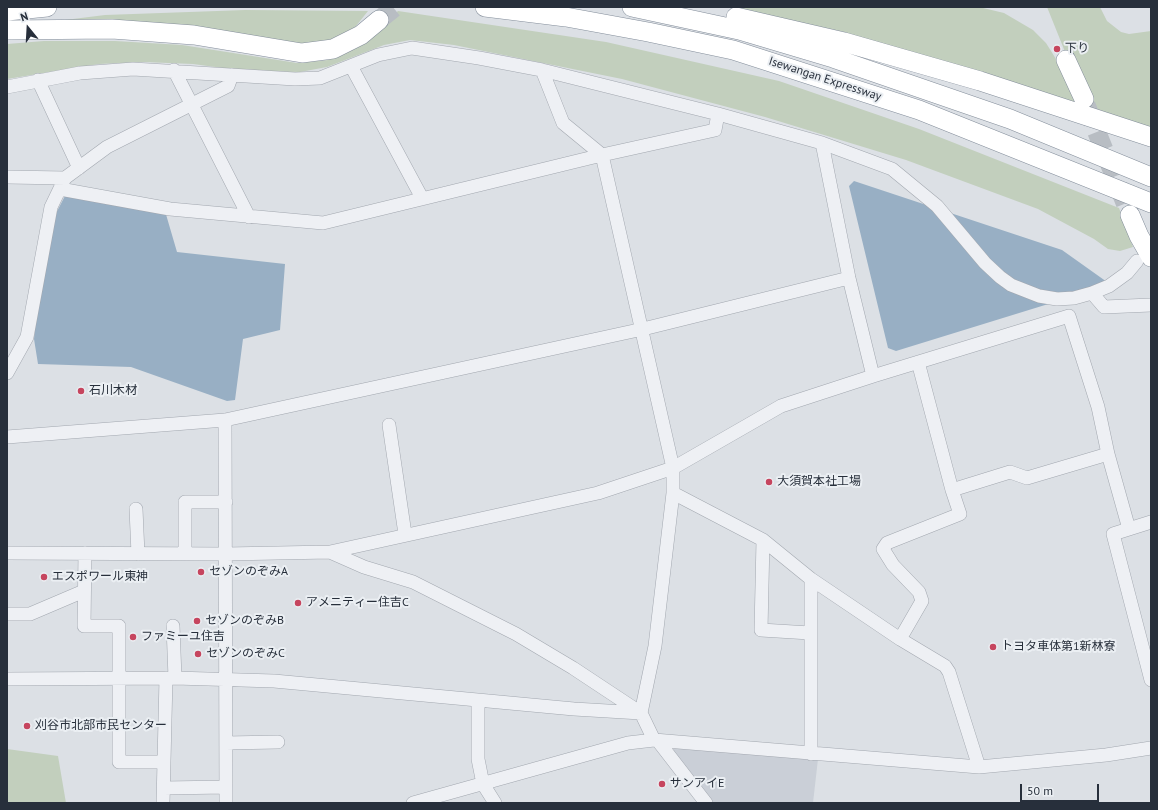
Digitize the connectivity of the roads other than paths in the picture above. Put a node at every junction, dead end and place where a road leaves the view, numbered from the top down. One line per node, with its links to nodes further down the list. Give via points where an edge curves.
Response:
1 (47, 7): 5 (highway)
2 (485, 7): 26 (highway, Isewangan Expressway, via 588,21 733,50 919,110)
3 (632, 7): 22 (highway, Isewangan Expressway, via 739,30 833,58 1010,119)
4 (690, 7): 18 (highway, via 844,42 980,81)
5 (7, 11)
6 (380, 20): 7 (highway, via 361,35 333,49 302,53 194,36 112,29)
7 (7, 30)
8 (1066, 60): 15 (highway)
9 (351, 66): 11 (street, via 378,55 412,48); 12 (street, via 320,78); 25 (street)
10 (174, 70): 12 (street); 13 (street, via 133,69 80,73); 16 (street)
11 (542, 70): 17 (street); 20 (street, via 563,123)
12 (232, 75): 16 (street, via 228,86)
13 (38, 80): 14 (street); 21 (street)
14 (7, 87)
15 (1084, 99)
16 (192, 104): 21 (street, via 107,147); 28 (street)
17 (718, 114): 19 (street); 20 (street, via 715,130)
18 (1151, 137)
19 (822, 143): 30 (street); 31 (street, via 892,169 903,177 938,206 985,263 1011,285 1039,296 1057,299)
20 (602, 155): 25 (street); 33 (street)
21 (79, 168): 24 (street)
22 (1151, 176)
23 (7, 177): 24 (street)
24 (62, 184): 28 (street, via 170,209); 35 (street, via 51,207 27,337)
25 (422, 198): 28 (street, via 323,223)
26 (1151, 203)
27 (1130, 215): 29 (highway, via 1139,236)
28 (250, 217)
29 (1144, 259): 31 (street, via 1109,286)
30 (849, 278): 33 (street); 36 (street)
31 (1092, 293): 32 (street, via 1104,308)
32 (1151, 305)
33 (643, 329): 37 (street); 41 (street)
34 (918, 362): 36 (street); 40 (street, via 1069,316 1098,407); 42 (street)
35 (8, 368)
36 (873, 376): 41 (street, via 781,406)
37 (225, 420): 39 (street); 44 (street)
38 (389, 425): 48 (street)
39 (7, 437)
40 (1108, 454): 42 (street, via 1027,478 1010,472); 47 (street)
41 (673, 468): 43 (street); 48 (street, via 598,493)
42 (952, 490): 61 (street, via 960,514 887,543 883,549 922,600)
43 (674, 493): 49 (street); 68 (street, via 655,646)
44 (226, 502): 54 (street, via 185,502); 55 (street)
45 (136, 509): 53 (street)
46 (1151, 522): 47 (street)
47 (1129, 529): 66 (street, via 1113,534)
48 (405, 534): 50 (street)
49 (763, 540): 56 (street); 60 (street, via 761,630)
50 (330, 552): 55 (street); 68 (street, via 413,582 516,634)
51 (7, 553): 52 (street)
52 (86, 554): 53 (street); 57 (street)
53 (138, 554): 54 (street)
54 (185, 554): 55 (street)
55 (226, 554): 65 (street)
56 (811, 579): 60 (street); 61 (street)
57 (84, 592): 58 (street, via 30,614); 63 (street, via 84,626 119,626)
58 (7, 614)
59 (173, 626): 64 (street)
60 (810, 633): 73 (street)
61 (900, 639): 75 (street, via 945,666 949,672)
62 (7, 678): 63 (street)
63 (120, 678): 64 (street); 74 (street, via 119,762)
64 (170, 678): 65 (street); 74 (street)
65 (226, 679): 67 (street); 71 (street)
66 (1151, 680)
67 (478, 700): 68 (street); 76 (street, via 478,759)
68 (641, 713): 69 (street)
69 (656, 741): 73 (street); 76 (street, via 628,743); 83 (street)
70 (278, 742): 71 (street)
71 (226, 743): 77 (street)
72 (1151, 748): 75 (street)
73 (811, 754): 75 (street)
74 (164, 762): 78 (street)
75 (979, 767)
76 (483, 784): 81 (street); 82 (street)
77 (226, 787): 78 (street); 80 (street)
78 (164, 788): 79 (street)
79 (163, 803)
80 (226, 803)
81 (412, 803)
82 (495, 803)
83 (706, 803)

